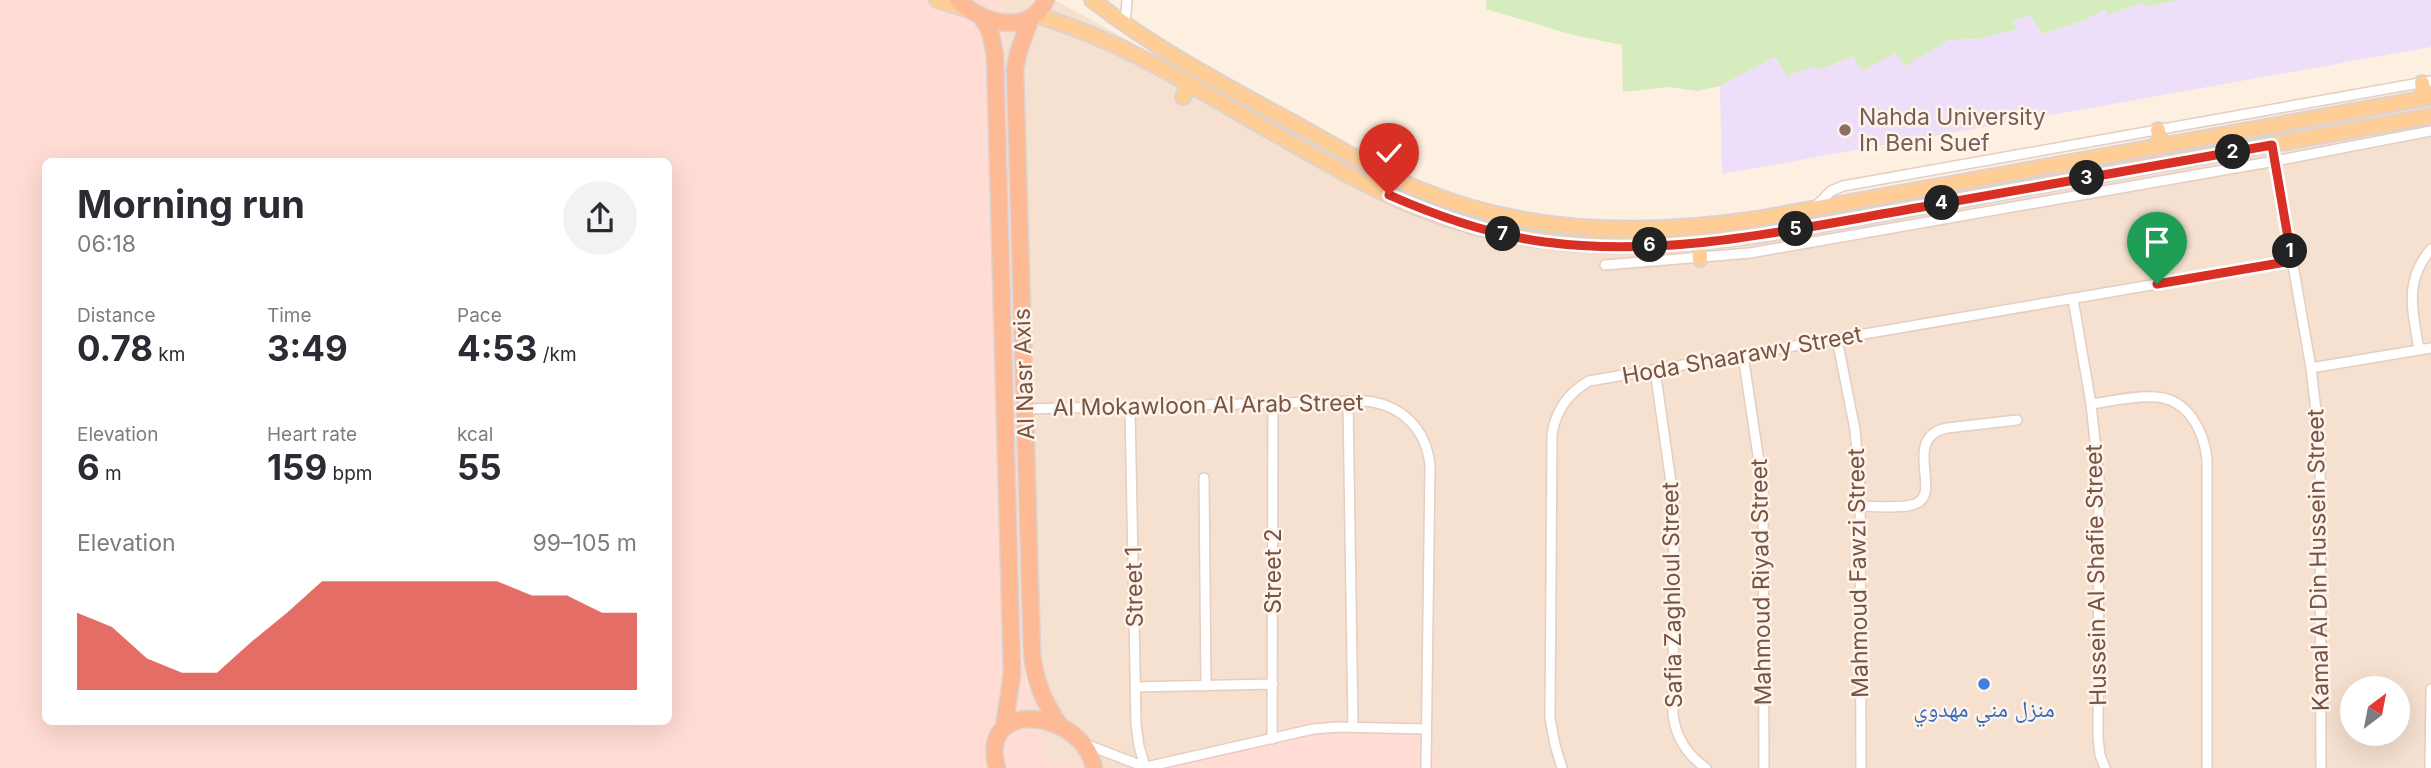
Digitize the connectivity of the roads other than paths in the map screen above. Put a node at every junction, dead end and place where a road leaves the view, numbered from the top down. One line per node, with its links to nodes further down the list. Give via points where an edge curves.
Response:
1 (937, 0): 6 (main road)
2 (958, 0): 6 (highway)
3 (1046, 0): 7 (highway, Al Nasr Axis)
4 (1092, 0): 8 (main road)
5 (1127, 0): 8 (street)
6 (976, 13): 7 (highway, via 1008,23); 44 (highway, Al Nasr Axis, via 990,31 995,55 1012,674)
7 (1033, 17): 20 (main road, via 1105,39 1187,91 1326,163 1389,195 1466,225 1571,245); 36 (highway, Al Nasr Axis, via 1015,69)
8 (1125, 25): 18 (main road, via 1172,56 1392,177 1493,214 1563,225 1644,229 1729,223)
9 (2426, 82): 10 (main road); 12 (street)
10 (2428, 98): 15 (main road)
11 (2431, 116): 14 (main road)
12 (2158, 130): 15 (main road); 18 (street, via 1843,186)
13 (2431, 131): 16 (street)
14 (2272, 145): 16 (street, Kamal Al Din Hussein Street); 19 (main road)
15 (2161, 147): 17 (main road)
16 (2275, 161): 22 (street); 23 (street, Kamal Al Din Hussein Street)
17 (1881, 197): 18 (main road); 19 (main road)
18 (1814, 208)
19 (1884, 213): 20 (main road)
20 (1699, 242): 22 (main road)
21 (2431, 249): 28 (street, via 2416,272 2412,291)
22 (1700, 259): 24 (street)
23 (2292, 261): 25 (street, Hoda Shaarawy Street); 30 (street, Kamal Al Din Hussein Street)
24 (1605, 265)
25 (2073, 299): 26 (street, Hoda Shaarawy Street); 34 (street, Hussein Al Shafie Street)
26 (1837, 339): 29 (street, Hoda Shaarawy Street); 39 (street, Mahmoud Fawzi Street, via 1855,430)
27 (2431, 348): 28 (street)
28 (2419, 350): 30 (street)
29 (1743, 355): 31 (street, Hoda Shaarawy Street); 56 (street, Mahmoud Riyad Street, via 1763,489)
30 (2311, 368): 60 (street, Kamal Al Din Hussein Street, via 2321,466)
31 (1655, 370): 54 (street, Hoda Shaarawy Street, via 1589,381 1567,398 1554,424 1550,718); 55 (street, Safia Zaghloul Street, via 1674,504 1673,715 1683,745)
32 (1348, 401): 33 (street, Al Mokawloon Al Arab Street); 46 (street); 47 (street, Al Mokawloon Al Arab Street, via 1375,402 1401,412 1427,447)
33 (1273, 403): 35 (street, Al Mokawloon Al Arab Street); 40 (street, Street 2)
34 (2091, 404): 58 (street, Hussein Al Shafie Street, via 2099,479 2098,738); 59 (street, via 2154,396 2167,399 2190,415 2205,442)
35 (1130, 407): 36 (street, Al Mokawloon Al Arab Street); 42 (street, Street 1)
36 (1025, 409): 45 (highway, Al Nasr Axis, via 1033,665 1042,697)
37 (2017, 420): 39 (street, via 1937,431 1924,447 1926,492 1921,501)
38 (1204, 478): 41 (street)
39 (1860, 506): 57 (street, Mahmoud Fawzi Street)
40 (1273, 684): 41 (street); 48 (street, Street 2)
41 (1206, 686): 42 (street)
42 (1136, 687): 52 (street, Street 1, via 1137,735)
43 (2431, 689): 61 (street)
44 (1004, 727): 45 (highway, via 1033,718); 50 (highway, Al Nasr Axis, via 995,749)
45 (1061, 727): 49 (highway)
46 (1353, 727): 47 (street); 48 (street, via 1313,729)
47 (1426, 729): 53 (street, Al Mokawloon Al Arab Street)
48 (1272, 739): 52 (street)
49 (1080, 742): 51 (highway); 52 (street)
50 (997, 768)
51 (1094, 768)
52 (1144, 768)
53 (1426, 768)
54 (1562, 768)
55 (1706, 768)
56 (1764, 768)
57 (1861, 768)
58 (2105, 768)
59 (2207, 768)
60 (2321, 768)
61 (2430, 768)

